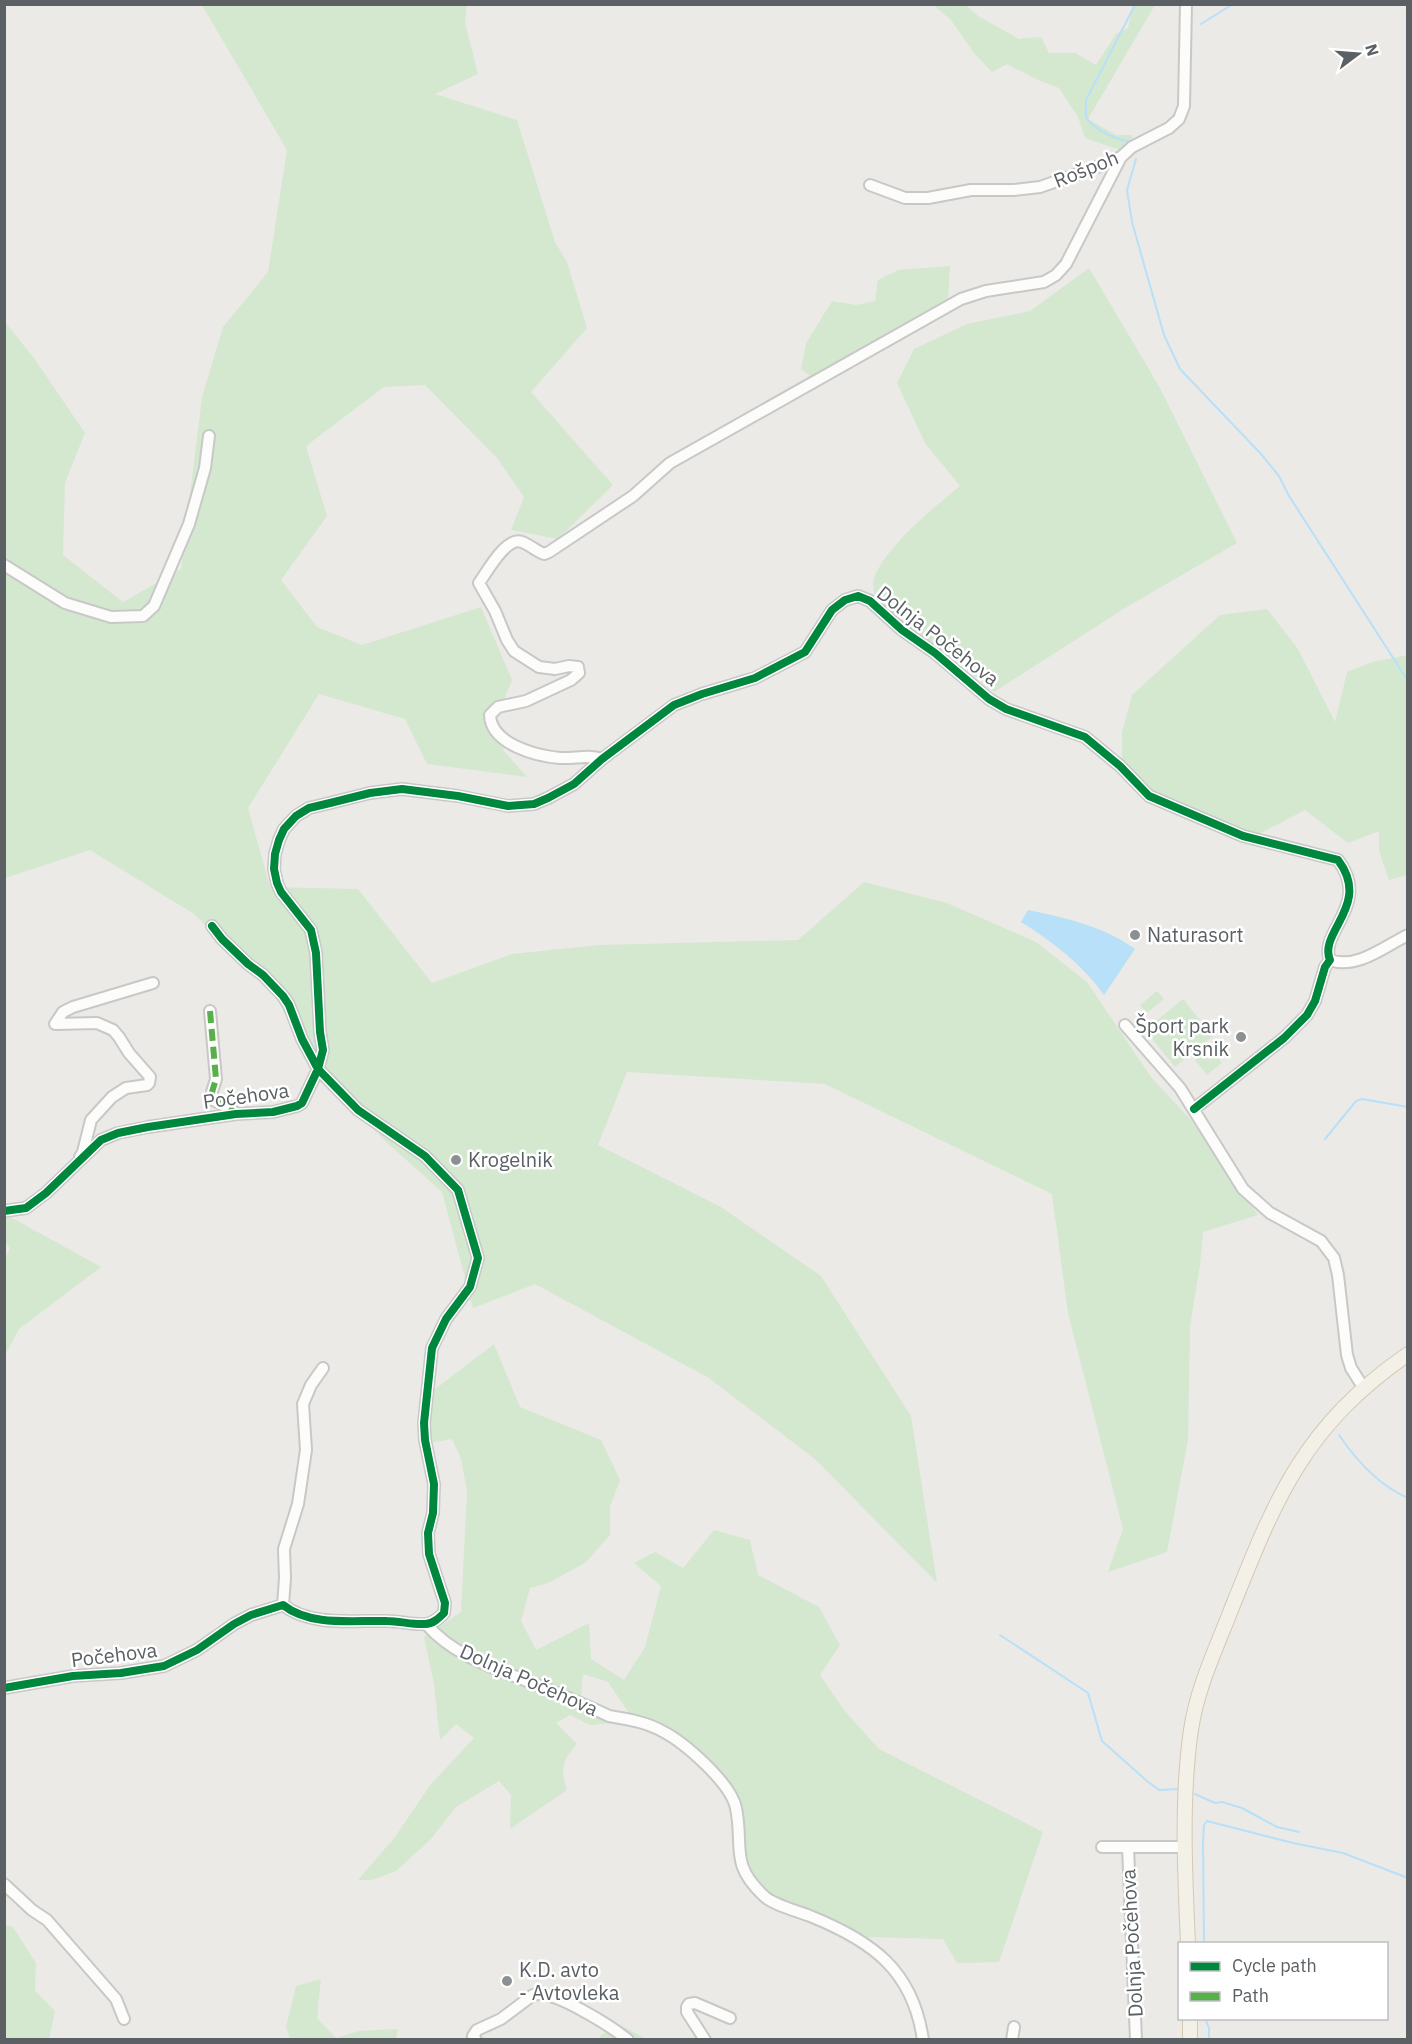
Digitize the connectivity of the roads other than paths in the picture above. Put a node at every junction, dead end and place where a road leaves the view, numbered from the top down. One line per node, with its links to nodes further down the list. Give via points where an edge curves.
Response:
1 (1186, 4): 2 (street, Rošpoh, via 1184,106 1179,119)
2 (1121, 157): 3 (street, Rošpoh, via 1040,187 1023,189 905,198); 6 (street, via 1066,264 1044,282 961,299 670,463 633,496 549,552 544,554 522,542 514,542 502,551 479,583 507,640 514,651 539,667 578,667 579,673 526,701 498,707 490,715 491,724 506,741 545,756)
3 (870, 185)
4 (209, 436): 5 (street, via 205,468 189,524 154,606 143,616 111,616 65,603)
5 (4, 565)
6 (602, 759): 9 (street, Dolnja Počehova, via 682,701 755,678 805,652 832,610 845,600 862,597 989,699 1006,709 1085,737 1149,796 1243,836 1338,860 1346,871 1350,888 1346,909 1328,952); 13 (street, Dolnja Počehova, via 568,789 534,804 508,806 402,789 309,808 284,829 274,854 274,869 281,892 311,930 323,1050)
7 (212, 926): 13 (street, via 283,996)
8 (1407, 935): 9 (street, via 1357,960)
9 (1330, 960): 14 (street, Dolnja Počehova, via 1307,1015)
10 (153, 983): 16 (street, Počehova, via 73,1007 63,1012 55,1024 97,1023 113,1030 150,1077 147,1085 126,1088 112,1097 91,1120 83,1152)
11 (210, 1011): 15 (street, Počehova, via 216,1079 213,1100)
12 (1125, 1025): 14 (street)
13 (318, 1069): 15 (street, Počehova, via 297,1106); 22 (street, via 358,1110 425,1156 458,1190 478,1258 470,1287 432,1348 424,1423 434,1484 429,1554 445,1603 444,1613)
14 (1194, 1109): 20 (street, via 1243,1189 1270,1213 1321,1241 1334,1258 1347,1355)
15 (236, 1114): 16 (street, Počehova, via 118,1133 101,1140)
16 (73, 1167): 17 (street, Počehova, via 26,1208)
17 (4, 1211)
18 (1407, 1353): 20 (main road)
19 (323, 1368): 21 (street, via 303,1404 306,1450 298,1503 284,1549)
20 (1363, 1387): 26 (main road, via 1314,1440 1284,1488 1211,1661 1191,1728)
21 (283, 1605): 22 (street, via 319,1619); 23 (street, Počehova, via 251,1615 164,1666)
22 (426, 1624): 36 (street, Dolnja Počehova, via 449,1645 476,1660 609,1716 663,1731 690,1751 723,1782 736,1806 741,1863 747,1878 766,1898 856,1937 887,1960 914,2001)
23 (4, 1688)
24 (1102, 1847): 25 (street, Dolnja Počehova)
25 (1128, 1847): 26 (street, Dolnja Počehova); 38 (street, Dolnja Počehova)
26 (1185, 1847): 28 (main road)
27 (4, 1884): 30 (street, via 47,1920 116,1999)
28 (1188, 1942)
29 (730, 2018): 35 (street, via 689,2004 687,2012)
30 (124, 2019)
31 (1190, 2020): 39 (main road)
32 (1014, 2027): 37 (street)
33 (476, 2040): 34 (street, via 473,2036 477,2030 539,1993 602,2020)
34 (628, 2040)
35 (705, 2040)
36 (923, 2040)
37 (1012, 2040)
38 (1136, 2040)
39 (1190, 2040)

